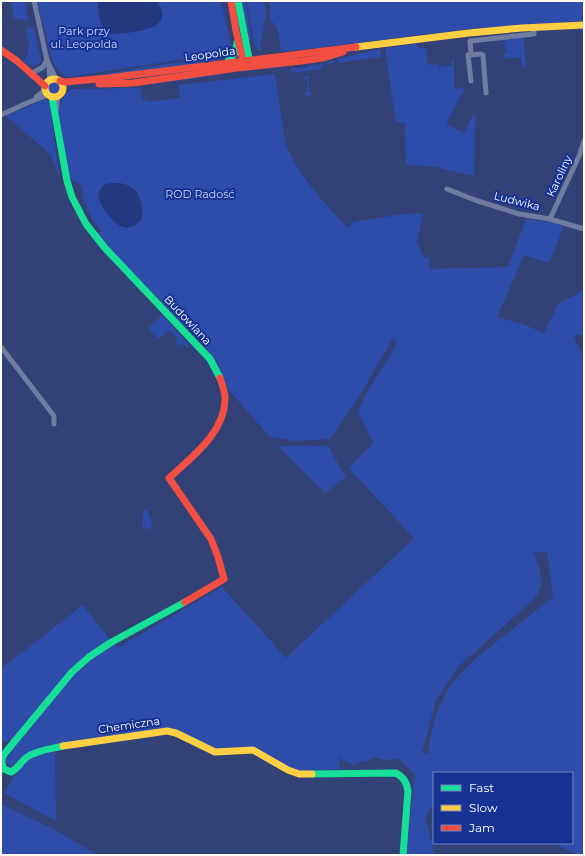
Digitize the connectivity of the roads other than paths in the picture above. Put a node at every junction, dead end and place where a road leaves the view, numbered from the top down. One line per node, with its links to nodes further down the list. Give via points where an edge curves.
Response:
1 (34, 1): 9 (street)
2 (231, 1): 6 (street)
3 (238, 1): 11 (street)
4 (584, 25): 5 (street, Leopolda)
5 (534, 27): 8 (street, via 534,34 470,41); 11 (street, Leopolda, via 363,45 322,58)
6 (236, 31): 10 (street, via 236,50); 11 (street)
7 (1, 50): 12 (street)
8 (471, 54): 14 (street, via 468,55); 16 (street, via 482,55)
9 (48, 62): 12 (street); 15 (street)
10 (226, 63): 11 (street, Leopolda); 13 (street, Leopolda)
11 (247, 64): 13 (street, Leopolda)
12 (30, 72): 15 (street)
13 (141, 78): 15 (street, Leopolda)
14 (471, 81)
15 (52, 87): 17 (street); 24 (street, Budowlana, via 67,181 76,208 86,226 210,359 223,382 225,399 218,426 208,441 169,478 211,539 224,579 89,657 72,672)
16 (486, 92)
17 (1, 115)
18 (584, 141): 20 (street, Karoliny)
19 (447, 189): 20 (street, Ludwika, via 519,214)
20 (550, 219): 21 (street, Ludwika)
21 (584, 229)
22 (1, 347): 23 (street, via 54,416)
23 (54, 424)
24 (2, 758): 25 (street, Chemiczna, via 1,764 4,769 11,772 35,752 78,743 167,731 215,752 253,750 299,774 396,773 406,781 408,791)
25 (403, 855)

